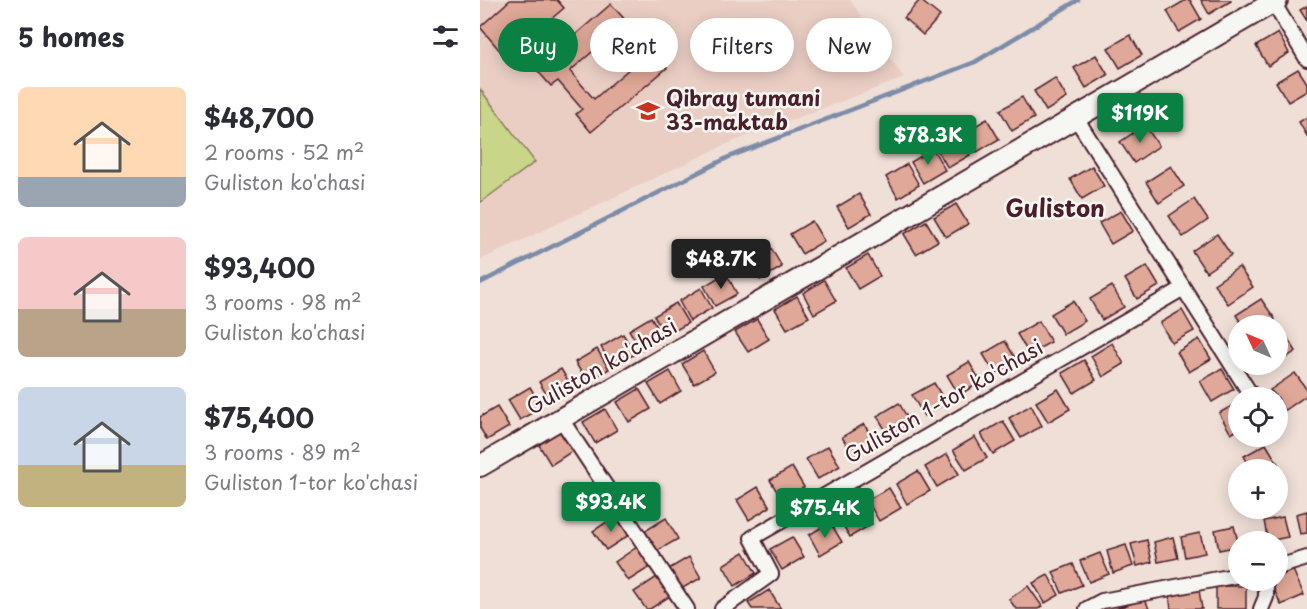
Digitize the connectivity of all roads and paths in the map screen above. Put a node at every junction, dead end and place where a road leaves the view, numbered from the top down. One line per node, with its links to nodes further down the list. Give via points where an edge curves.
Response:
1 (1275, 1): 2 (street); 3 (main road, Guliston ko'chasi)
2 (1307, 59)
3 (1076, 118): 4 (street); 6 (main road, Guliston ko'chasi)
4 (1182, 289): 5 (street); 13 (street, Guliston 1-tor ko'chasi, via 752,538 771,574)
5 (1245, 387)
6 (561, 419): 7 (main road, Guliston ko'chasi); 12 (street)
7 (480, 466)
8 (1307, 558): 9 (street)
9 (1288, 564)
10 (1228, 577): 14 (street, via 1102,601)
11 (1266, 591): 15 (street)
12 (687, 609)
13 (722, 609)
14 (1087, 609)
15 (1261, 609)

